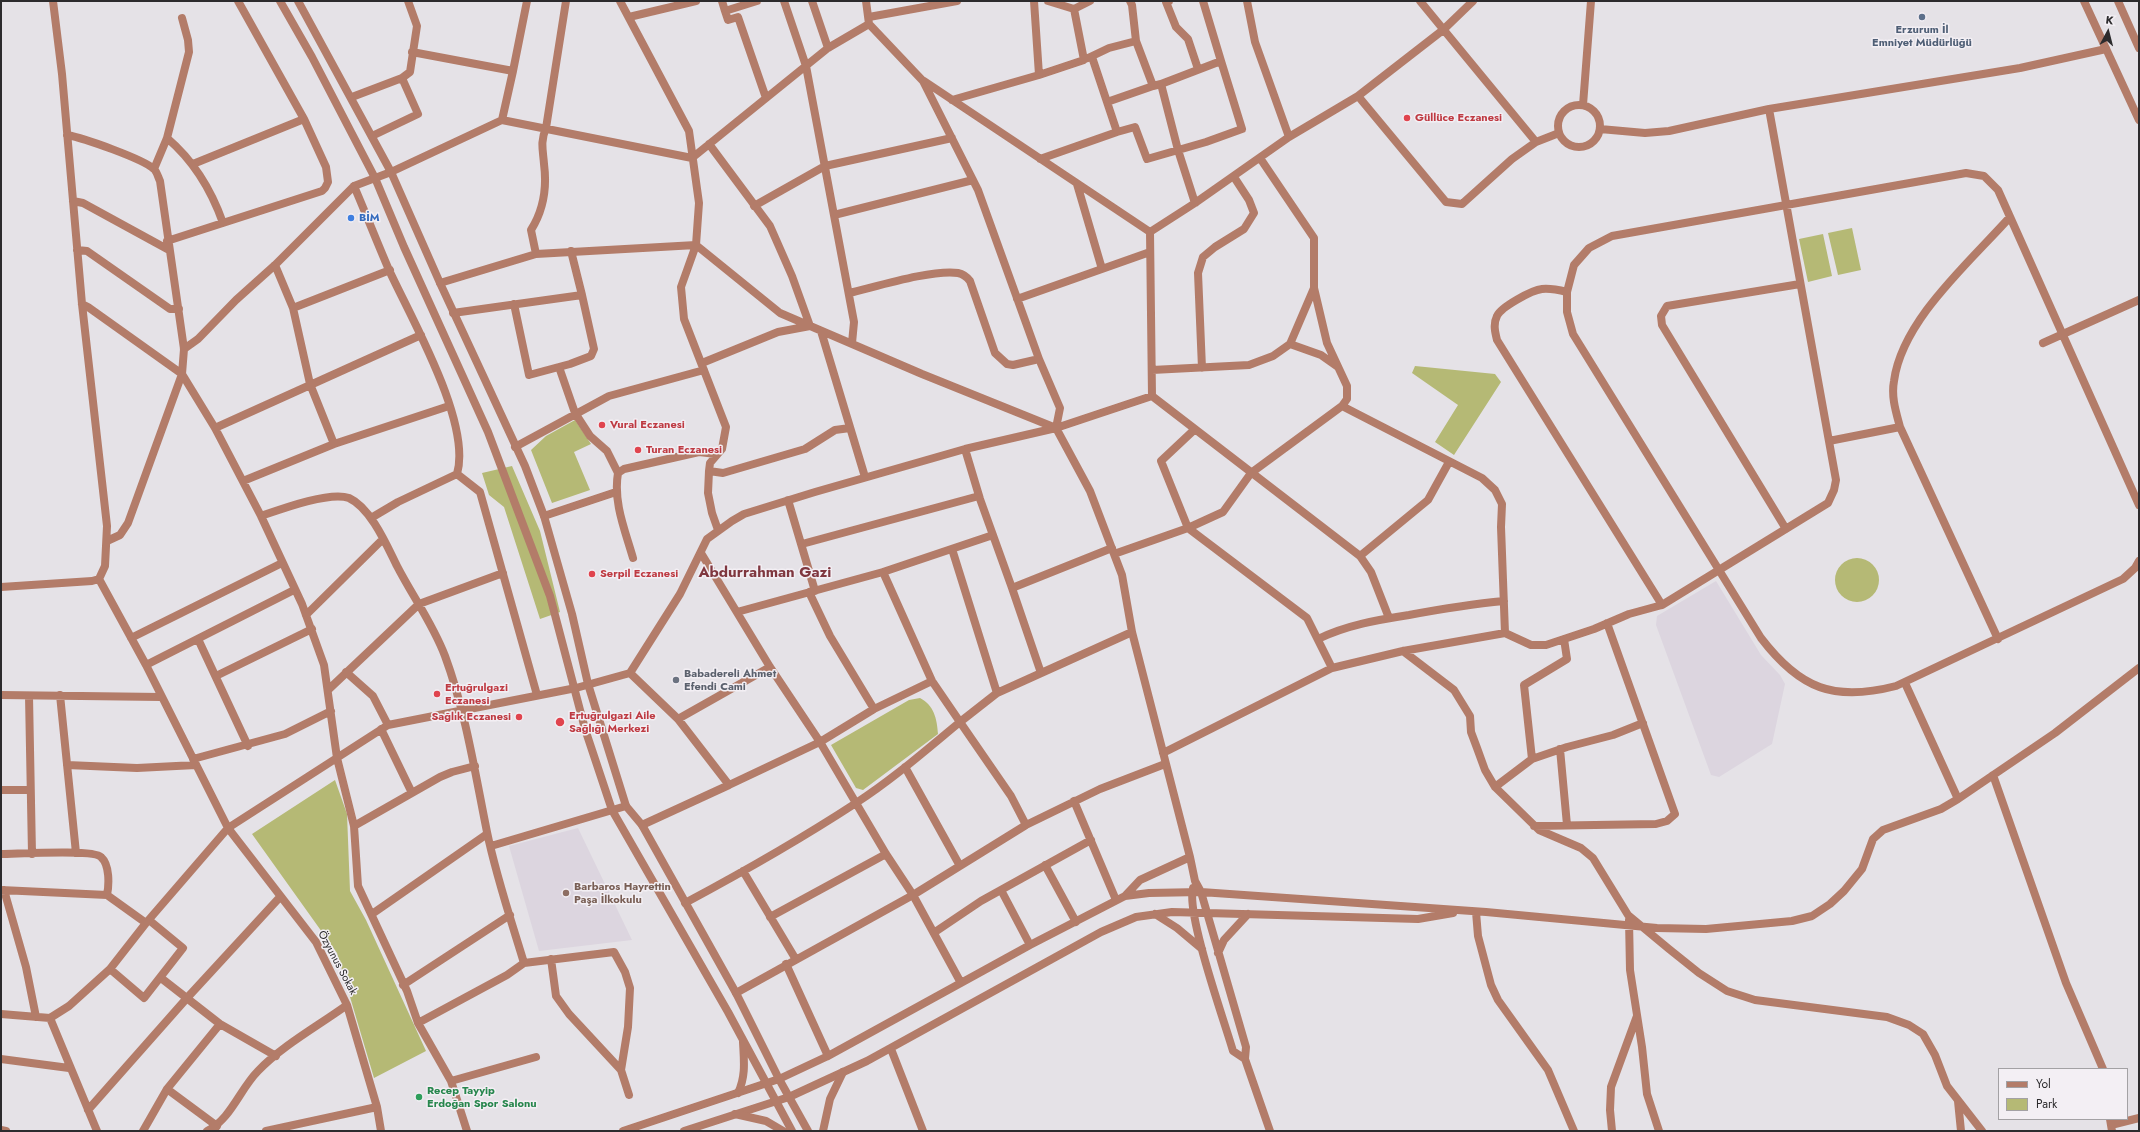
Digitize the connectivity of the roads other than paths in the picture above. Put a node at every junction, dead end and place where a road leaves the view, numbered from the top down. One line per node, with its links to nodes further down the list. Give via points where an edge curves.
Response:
1 (53, 1): 62 (street)
2 (238, 1): 55 (street)
3 (280, 1): 78 (street)
4 (298, 1): 49 (street, via 307,22)
5 (408, 1): 38 (street, via 417,26)
6 (527, 1): 43 (street)
7 (566, 1): 58 (street)
8 (620, 1): 30 (street)
9 (696, 1): 30 (street)
10 (722, 1): 29 (street)
11 (757, 1): 29 (street)
12 (784, 1): 41 (street)
13 (812, 1): 35 (street)
14 (866, 1): 32 (street)
15 (957, 1): 32 (street)
16 (1034, 1): 44 (street)
17 (1048, 1): 28 (street)
18 (1090, 1): 28 (street)
19 (1130, 1): 34 (street)
20 (1167, 1): 42 (street, via 1176,26 1188,39)
21 (1203, 1): 40 (street)
22 (1248, 1): 64 (street, via 1256,42 1272,93)
23 (1420, 1): 33 (street)
24 (1473, 1): 33 (street)
25 (1591, 1): 53 (street)
26 (2084, 1): 37 (street)
27 (2118, 1): 36 (street)
28 (1074, 9): 39 (street)
29 (725, 11): 50 (street, via 728,20 738,17)
30 (629, 17): 70 (street, via 689,131)
31 (182, 18): 65 (street, via 190,52)
32 (869, 20): 35 (street); 46 (street)
33 (1443, 30): 48 (street); 67 (street)
34 (1136, 41): 39 (street, via 1109,48); 47 (street)
35 (828, 48): 41 (street)
36 (2139, 48)
37 (2106, 49): 54 (street, via 2020,68); 57 (street)
38 (412, 52): 43 (street); 45 (street, via 410,72)
39 (1088, 58): 44 (street); 52 (street)
40 (1221, 61): 42 (street); 69 (street, via 1242,129)
41 (806, 66): 50 (street); 74 (street)
42 (1198, 69): 47 (street)
43 (513, 71): 56 (street)
44 (1039, 75): 51 (street)
45 (402, 78): 49 (street); 63 (street, via 418,114)
46 (923, 81): 51 (street); 66 (street)
47 (1157, 85): 52 (street); 69 (street)
48 (1358, 96): 64 (street); 67 (street, via 1450,204 1462,204 1512,159)
49 (352, 97): 63 (street)
50 (766, 98): 68 (street)
51 (952, 100): 72 (street)
52 (1107, 102): 60 (street)
53 (1583, 105): 59 (street, via 1598,116); 61 (street, via 1571,106 1562,114 1558,126)
54 (1769, 109): 59 (street, via 1669,131 1645,133); 85 (street)
55 (304, 119): 73 (street); 88 (street, via 328,173 325,188)
56 (502, 120): 58 (street); 76 (street)
57 (2139, 120)
58 (546, 128): 70 (street); 96 (street, via 541,141 545,175 542,204 539,218 531,230)
59 (1600, 129): 61 (street, via 1594,141 1581,146 1568,143)
60 (1117, 132): 69 (street, via 1135,127 1147,159); 72 (street)
61 (1559, 133): 67 (street)
62 (67, 135): 75 (street, via 99,144); 82 (street)
63 (372, 136): 76 (street)
64 (1290, 137): 71 (street)
65 (167, 138): 73 (street); 75 (street)
66 (952, 138): 74 (street); 79 (street)
67 (1536, 142)
68 (709, 144): 70 (street); 84 (street)
69 (1178, 150): 83 (street)
70 (692, 158): 91 (street, via 699,203)
71 (1260, 158): 77 (street); 102 (street, via 1314,238)
72 (1040, 159): 80 (street)
73 (193, 164): 88 (street, via 208,187)
74 (825, 166): 84 (street); 86 (street)
75 (154, 169): 90 (street, via 160,180)
76 (391, 172): 78 (street); 100 (street)
77 (1234, 177): 83 (street); 125 (street, via 1254,213 1244,229 1212,250 1201,262 1198,273)
78 (375, 178): 81 (street); 206 (street, via 488,432 550,596)
79 (973, 180): 86 (street); 106 (street)
80 (1077, 184): 89 (street); 98 (street)
81 (354, 186): 97 (street); 99 (street)
82 (73, 201): 92 (street); 93 (street, via 83,203)
83 (1196, 203): 89 (street)
84 (754, 206): 113 (street, via 773,233)
85 (1786, 206): 87 (street, via 1966,174 1984,176 1998,190); 101 (street); 103 (street, via 1612,236 1589,248 1574,265)
86 (834, 215): 104 (street)
87 (2010, 217): 116 (street); 133 (street, via 1942,291 1911,333 1899,358 1893,382 1894,403)
88 (223, 223): 90 (street)
89 (1150, 232): 95 (street)
90 (167, 241): 93 (street)
91 (696, 245): 94 (street); 113 (street, via 780,313); 122 (street, via 681,287 684,319)
92 (77, 250): 108 (street); 111 (street, via 88,251 170,309)
93 (169, 250): 111 (street)
94 (571, 251): 96 (street); 105 (street)
95 (1150, 252): 98 (street); 126 (street)
96 (536, 254): 100 (street)
97 (276, 265): 110 (street); 120 (street, via 236,300 198,339)
98 (1102, 269): 106 (street)
99 (390, 270): 110 (street); 115 (street)
100 (440, 283): 112 (street)
101 (1800, 284): 138 (street); 158 (street, via 1667,306 1661,316 1662,325)
102 (1314, 288): 119 (street); 124 (street, via 1327,343)
103 (1567, 292): 171 (street, via 1567,312 1573,334); 181 (street, via 1552,288 1541,289 1501,310 1494,324 1497,340)
104 (849, 293): 117 (street, via 854,322); 121 (street, via 943,273 963,275 970,281 992,344 1000,359 1013,365)
105 (582, 295): 109 (street); 123 (street, via 594,349 591,356)
106 (1017, 299): 121 (street)
107 (2139, 300): 116 (street)
108 (82, 304): 127 (street); 162 (street, via 107,526)
109 (514, 304): 112 (street); 123 (street, via 529,375)
110 (293, 308): 128 (street)
111 (179, 309): 120 (street)
112 (454, 313): 140 (street)
113 (810, 326): 114 (street); 122 (street, via 778,332)
114 (821, 331): 117 (street); 135 (street)
115 (422, 334): 128 (street); 130 (street)
116 (2062, 334): 118 (street); 153 (street)
117 (852, 343): 136 (street)
118 (2043, 343)
119 (1290, 344): 124 (street, via 1321,355); 125 (street, via 1273,356 1249,365)
120 (184, 349): 127 (street)
121 (1039, 359): 136 (street, via 1060,408)
122 (703, 366): 132 (street, via 609,396); 142 (street, via 726,427 722,449)
123 (559, 367): 132 (street)
124 (1338, 367): 131 (street, via 1347,386 1347,398)
125 (1202, 368): 126 (street)
126 (1152, 370): 129 (street)
127 (182, 374): 134 (street); 162 (street, via 126,527 116,538)
128 (310, 384): 134 (street); 139 (street)
129 (1152, 396): 136 (street); 137 (street)
130 (449, 406): 139 (street); 147 (street, via 460,463)
131 (1342, 406): 143 (street); 146 (street)
132 (575, 413): 140 (street); 145 (street, via 590,436 607,451)
133 (1900, 426): 138 (street); 193 (street)
134 (215, 428): 149 (street)
135 (850, 428): 144 (street, via 827,433 805,449 723,473); 148 (street)
136 (1056, 428): 141 (street); 165 (street, via 1090,491)
137 (1194, 430): 146 (street); 157 (street, via 1161,461)
138 (1829, 441): 158 (street, via 1836,480 1831,497 1828,503)
139 (334, 444): 149 (street)
140 (515, 447): 155 (street)
141 (965, 449): 148 (street); 151 (street)
142 (716, 454): 144 (street, via 710,463); 145 (street, via 699,452 624,469)
143 (1449, 462): 167 (street, via 1428,500); 179 (street, via 1482,478 1494,490 1502,504)
144 (709, 471): 159 (street, via 709,500)
145 (618, 473): 150 (street)
146 (1251, 473): 157 (street, via 1223,512); 167 (street)
147 (457, 474): 156 (street); 173 (street, via 480,492)
148 (865, 477): 152 (street)
149 (243, 481): 154 (street)
150 (616, 492): 155 (street); 168 (street)
151 (979, 496): 160 (street); 163 (street)
152 (788, 500): 159 (street, via 744,514); 163 (street)
153 (2139, 505)
154 (262, 516): 156 (street, via 338,496 353,500); 170 (street)
155 (544, 516): 205 (street, via 572,614)
156 (371, 518): 161 (street)
157 (1188, 528): 165 (street); 191 (street, via 1307,618)
158 (1786, 529): 171 (street)
159 (718, 530): 166 (street, via 707,539)
160 (993, 535): 164 (street); 176 (street)
161 (383, 539): 180 (street); 183 (street)
162 (106, 541): 174 (street, via 105,566)
163 (802, 544): 178 (street)
164 (952, 549): 172 (street); 208 (street)
165 (1113, 551): 176 (street); 187 (street, via 1122,575)
166 (701, 553): 182 (street); 200 (street, via 680,594)
167 (1360, 556): 184 (street, via 1371,572)
168 (633, 558)
169 (2139, 561): 193 (street, via 2124,579)
170 (282, 563): 177 (street); 189 (street)
171 (1719, 570): 181 (street); 204 (street, via 1761,638 1776,658 1796,675 1820,688 1846,694 1871,693)
172 (883, 572): 178 (street); 203 (street)
173 (503, 573): 180 (street); 211 (street)
174 (99, 579): 175 (street, via 87,582); 189 (street, Özyunus Sokak)
175 (1, 587)
176 (1012, 588): 201 (street)
177 (294, 590): 183 (street); 190 (street)
178 (812, 591): 182 (street); 214 (street, via 830,636)
179 (1504, 601): 184 (street); 188 (street)
180 (419, 604): 199 (street); 216 (street, via 446,657)
181 (1662, 605): 185 (street)
182 (737, 612): 196 (street)
183 (306, 616): 186 (street)
184 (1389, 618): 191 (street, via 1354,625)
185 (1607, 623): 192 (street); 219 (street)
186 (312, 629): 202 (street); 207 (street, via 324,665)
187 (1132, 632): 201 (street); 224 (street)
188 (1505, 633): 192 (street, via 1531,645 1546,645); 194 (street)
189 (131, 638): 195 (street, Özyunus Sokak)
190 (198, 639): 195 (street); 202 (street)
191 (1318, 639): 197 (street)
192 (1564, 639): 226 (street, via 1567,659 1524,685)
193 (1998, 639): 204 (street)
194 (1403, 651): 197 (street); 234 (street, via 1454,690 1470,716 1471,732 1485,770)
195 (146, 665): 213 (street, Özyunus Sokak)
196 (770, 667): 217 (street); 221 (street)
197 (1332, 668): 224 (street)
198 (2139, 668): 232 (street, via 2055,733)
199 (346, 672): 207 (street); 220 (street, via 373,696)
200 (630, 673): 205 (street); 217 (street)
201 (1041, 673): 208 (street)
202 (216, 676): 222 (street)
203 (932, 681): 214 (street); 218 (street)
204 (1905, 683): 238 (street)
205 (588, 684): 206 (street); 241 (street)
206 (576, 688): 211 (street); 242 (street, via 585,729)
207 (328, 690): 215 (street)
208 (997, 693): 218 (street)
209 (1, 695): 212 (street)
210 (60, 695): 212 (street); 213 (street); 229 (street)
211 (537, 695): 216 (street)
212 (29, 696): 236 (street)
213 (161, 696): 227 (street, Özyunus Sokak)
214 (874, 709): 221 (street)
215 (331, 711): 222 (street, via 285,734); 225 (street)
216 (462, 711): 220 (street); 230 (street)
217 (678, 719): 233 (street)
218 (960, 722): 231 (street); 243 (street, via 1012,796)
219 (1643, 723): 223 (street, via 1613,735); 245 (street, via 1674,809 1672,818 1656,824)
220 (385, 727): 225 (street); 237 (street)
221 (820, 742): 233 (street); 240 (street)
222 (248, 746): 227 (street)
223 (1560, 749): 226 (street); 245 (street)
224 (1163, 753): 228 (street)
225 (337, 758): 246 (street); 248 (street)
226 (1532, 759): 234 (street)
227 (195, 762): 229 (street, via 137,768); 248 (street, Özyunus Sokak)
228 (1165, 764): 239 (street); 256 (street)
229 (66, 765): 252 (street)
230 (475, 766): 237 (street, via 452,772); 249 (street)
231 (905, 767): 240 (street); 258 (street)
232 (1993, 775): 238 (street); 314 (street, via 2066,983)
233 (729, 785): 244 (street)
234 (1495, 786): 247 (street)
235 (1, 790): 236 (street)
236 (30, 790): 254 (street)
237 (412, 793): 246 (street)
238 (1958, 799): 284 (street, via 1941,809 1883,830 1873,839 1862,869 1830,904 1812,916 1792,921 1706,929)
239 (1074, 801): 243 (street); 250 (street)
240 (857, 803): 255 (street); 259 (street)
241 (626, 806): 242 (street); 244 (street)
242 (612, 810): 251 (street); 306 (street)
243 (1026, 824): 258 (street)
244 (642, 825): 270 (street)
245 (1567, 825): 247 (street)
246 (354, 826): 275 (street, via 358,886)
247 (1534, 826): 279 (street, via 1582,848 1593,858)
248 (228, 828): 268 (street, Özyunus Sokak); 281 (street)
249 (487, 834): 251 (street); 275 (street)
250 (1091, 840): 257 (street); 269 (street)
251 (491, 846): 278 (street)
252 (76, 853): 254 (street); 265 (street, via 98,855 105,862)
253 (1, 854): 254 (street)
254 (32, 854)
255 (886, 854): 266 (street); 280 (street)
256 (1190, 857): 260 (street); 267 (street, via 1140,880)
257 (1045, 865): 262 (street); 282 (street)
258 (960, 866): 266 (street)
259 (743, 871): 270 (street); 280 (street)
260 (1195, 881): 263 (street); 264 (street)
261 (3, 890): 265 (street); 302 (street, via 26,967)
262 (1001, 890): 285 (street); 286 (street)
263 (1192, 892): 264 (street); 267 (street); 272 (street)
264 (1202, 892): 271 (street); 274 (street)
265 (108, 895): 281 (street)
266 (913, 895): 285 (street); 289 (street)
267 (1125, 896): 269 (street)
268 (280, 897): 298 (street); 299 (street, Özyunus Sokak, via 316,942)
269 (1116, 900): 282 (street)
270 (685, 903): 297 (street)
271 (1467, 911): 273 (street); 277 (street, via 1418,919)
272 (1194, 912): 274 (street); 276 (street); 287 (street)
273 (1476, 912): 283 (street); 348 (street, via 1478,936 1498,1000 1548,1070)
274 (1206, 913): 277 (street); 288 (street)
275 (372, 914): 296 (street)
276 (1155, 914): 287 (street); 307 (street, via 1136,917 1101,932)
277 (1248, 914): 288 (street, via 1224,940)
278 (510, 915): 291 (street); 296 (street)
279 (1628, 915): 283 (street); 284 (street)
280 (770, 918): 289 (street)
281 (147, 921): 293 (street); 294 (street, via 183,948)
282 (1076, 922): 286 (street)
283 (1629, 925): 284 (street); 301 (street, via 1630,970)
284 (1642, 926): 324 (street, via 1699,973 1727,990 1755,1000 1887,1017 1909,1025 1923,1034 1935,1055 1947,1086)
285 (935, 932): 295 (street)
286 (1030, 945): 295 (street)
287 (1202, 949): 312 (street, via 1234,1051)
288 (1218, 953): 312 (street, via 1246,1047)
289 (795, 958): 292 (street)
290 (551, 959): 291 (street); 315 (street, via 556,996); 315 (street, via 614,952 626,972 630,988 628,1027)
291 (524, 963): 304 (street, via 507,975)
292 (786, 964): 297 (street); 309 (street)
293 (110, 969): 294 (street, via 144,998); 303 (street, via 69,1006)
294 (161, 978): 298 (street)
295 (961, 983): 309 (street)
296 (404, 985): 304 (street)
297 (736, 992): 317 (street)
298 (187, 998): 305 (street); 327 (street)
299 (347, 1005): 308 (street); 326 (street, Özyunus Sokak)
300 (1, 1014): 302 (street)
301 (1637, 1015): 349 (street, via 1611,1087); 350 (street, via 1647,1094)
302 (36, 1017): 303 (street)
303 (50, 1018): 313 (street)
304 (418, 1023): 318 (street)
305 (220, 1024): 308 (street); 320 (street)
306 (743, 1040): 319 (street); 321 (street, via 745,1068)
307 (892, 1049): 316 (street); 346 (street)
308 (276, 1056): 331 (street, via 257,1071)
309 (828, 1056): 317 (street)
310 (1, 1058): 313 (street)
311 (536, 1058): 318 (street)
312 (1245, 1059): 347 (street)
313 (69, 1068): 327 (street)
314 (2103, 1068)
315 (621, 1070): 322 (street)
316 (844, 1072): 323 (street); 345 (street, via 830,1099)
317 (779, 1079): 319 (street); 323 (street)
318 (451, 1081): 339 (street)
319 (767, 1083): 321 (street); 325 (street)
320 (167, 1089): 331 (street); 335 (street)
321 (738, 1093): 340 (street)
322 (629, 1094)
323 (789, 1097): 325 (street); 344 (street)
324 (1958, 1100): 351 (street); 352 (street)
325 (776, 1101): 328 (street); 343 (street)
326 (377, 1107): 337 (street); 338 (street, Özyunus Sokak)
327 (88, 1110): 334 (street)
328 (735, 1114): 341 (street); 342 (street, via 766,1120)
329 (2139, 1118): 330 (street)
330 (2111, 1125)
331 (217, 1126): 336 (street)
332 (1, 1130): 333 (street)
333 (6, 1131)
334 (97, 1131)
335 (143, 1131)
336 (207, 1131)
337 (266, 1131)
338 (382, 1131)
339 (467, 1131)
340 (623, 1131)
341 (684, 1131)
342 (783, 1131)
343 (792, 1131)
344 (808, 1131)
345 (823, 1131)
346 (923, 1131)
347 (1270, 1131)
348 (1574, 1131)
349 (1612, 1131)
350 (1659, 1131)
351 (1961, 1131)
352 (1982, 1131)

